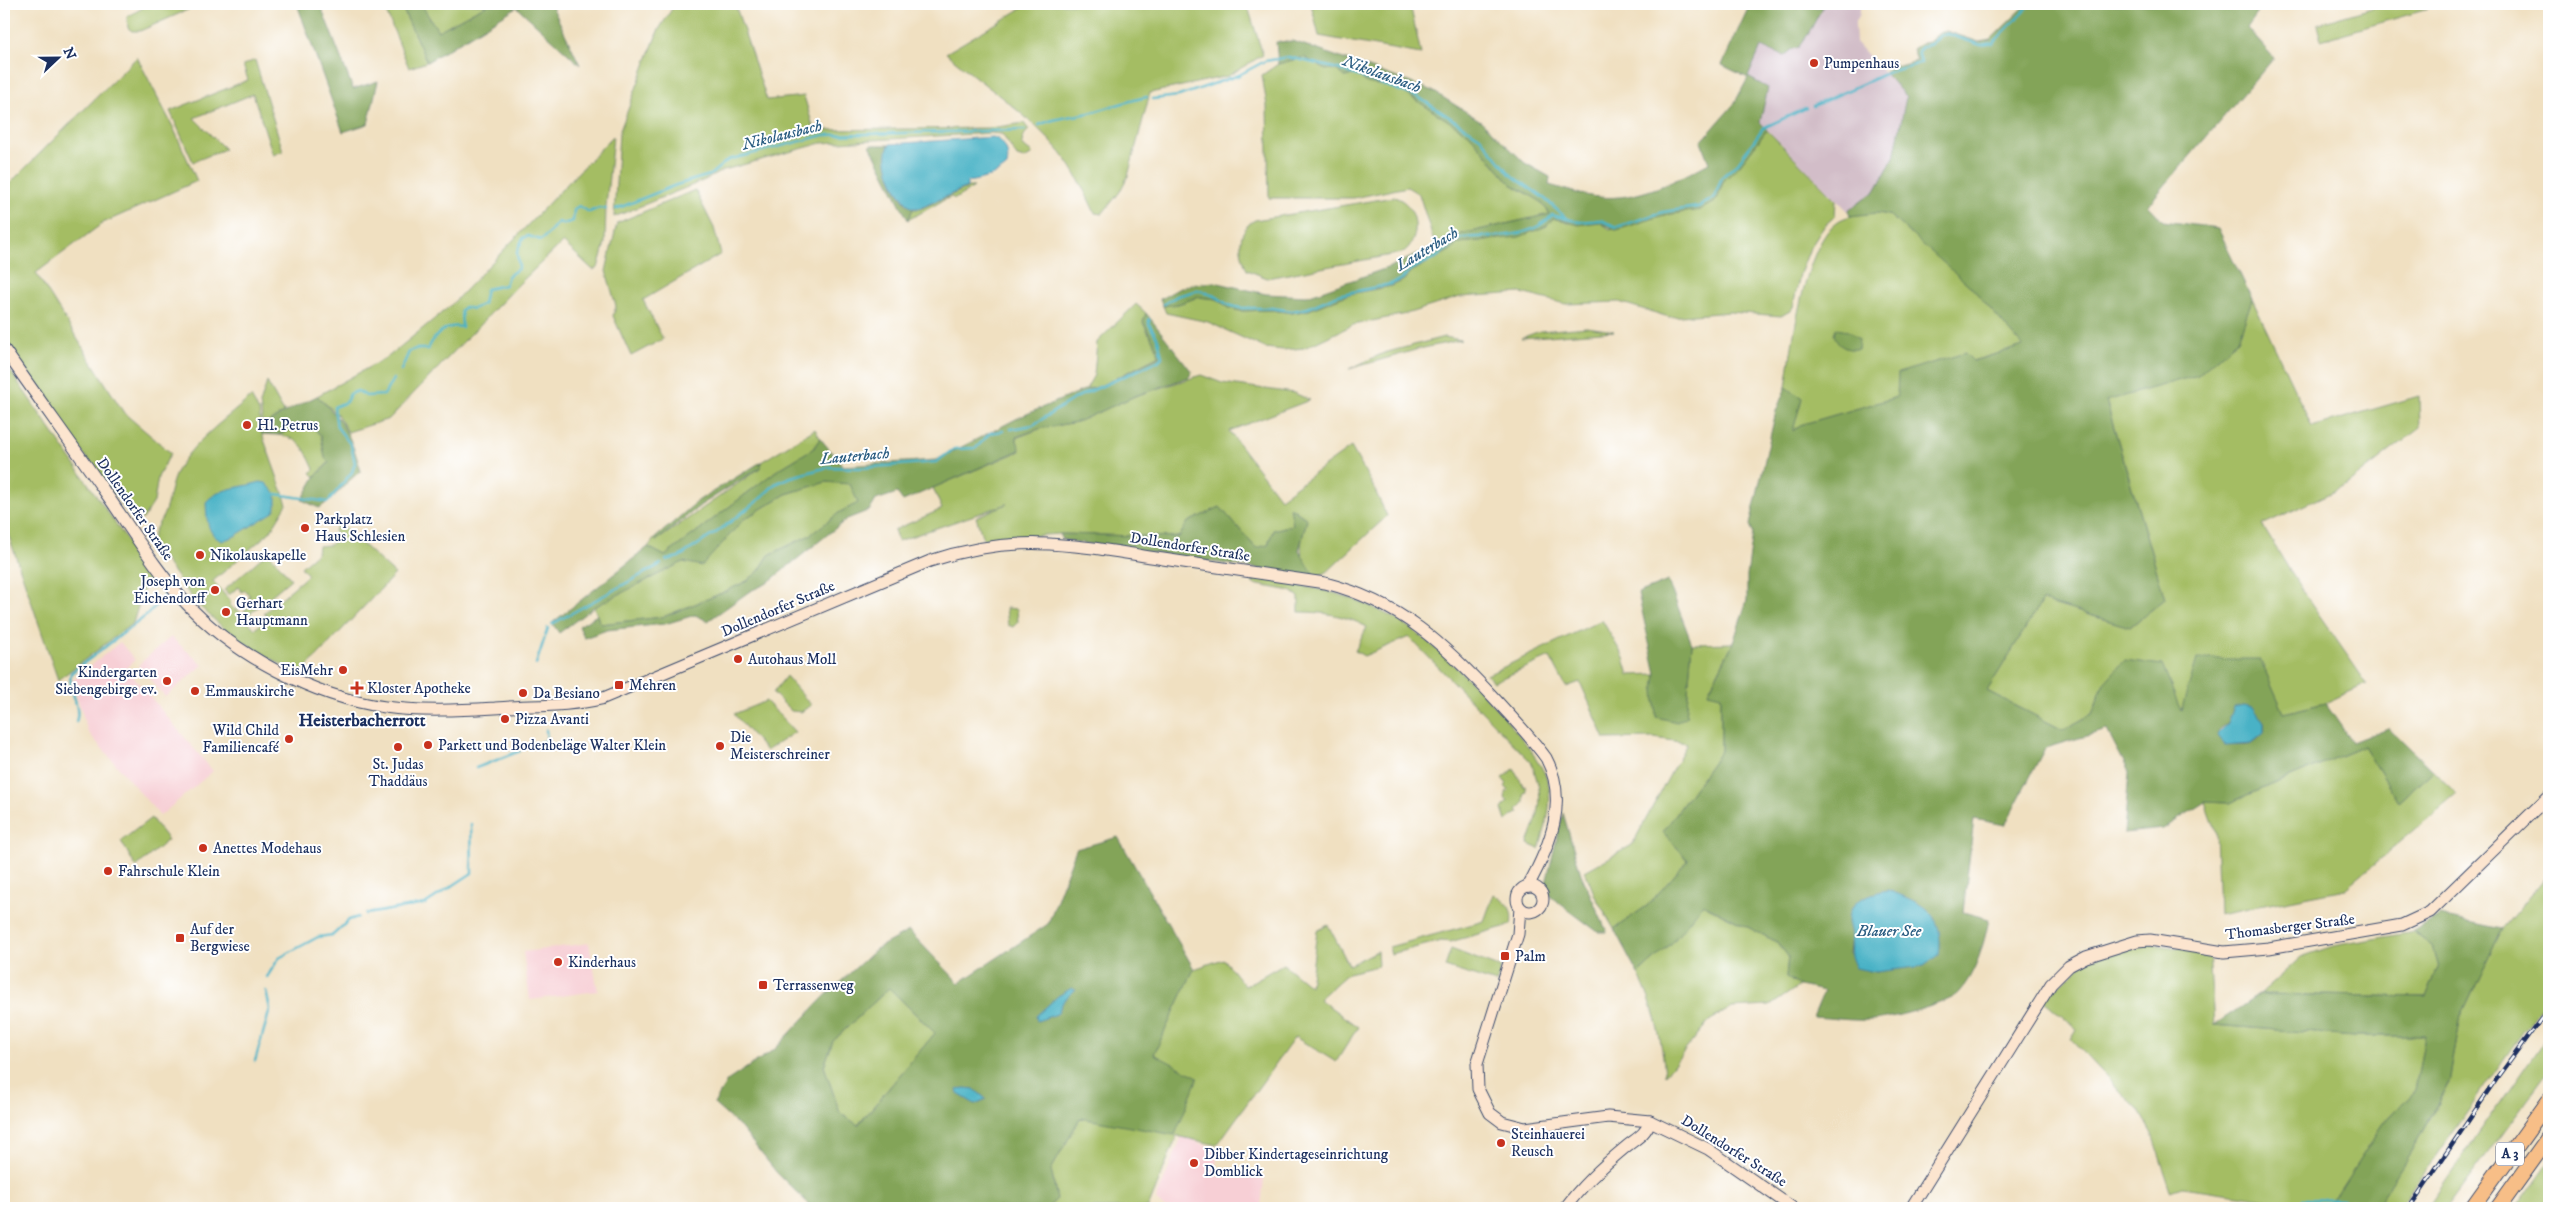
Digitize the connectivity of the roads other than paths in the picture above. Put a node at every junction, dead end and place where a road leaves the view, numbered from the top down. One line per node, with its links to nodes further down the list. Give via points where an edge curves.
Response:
1 (4, 349): 3 (main road, Dollendorfer Straße, via 160,571 189,606 253,657 298,681 340,696 384,707 444,710 590,702 622,692 913,567 951,554 1015,543 1079,546 1325,583 1369,597 1415,623 1465,667 1538,746 1553,770 1558,790 1556,812)
2 (2549, 796): 14 (main road, Thomasberger Straße, via 2430,912 2402,925 2269,948 2224,952 2150,940 2137,941 2086,957 2069,966 2051,984)
3 (1541, 863): 4 (main road, Dollendorfer Straße); 5 (main road, Dollendorfer Straße)
4 (1528, 886): 5 (main road); 6 (main road, Dollendorfer Straße, via 1518,893)
5 (1540, 891): 7 (main road, Dollendorfer Straße, via 1542,902)
6 (1520, 908): 7 (main road); 8 (main road, Dollendorfer Straße)
7 (1532, 912): 8 (main road, Dollendorfer Straße)
8 (1518, 934): 10 (main road, Dollendorfer Straße, via 1477,1064 1478,1089 1485,1107 1502,1122 1526,1128 1608,1117)
9 (2549, 1101): 15 (highway, A 3)
10 (1650, 1121): 12 (main road, via 1648,1129 1593,1177); 13 (main road, Dollendorfer Straße, via 1708,1149)
11 (2549, 1137): 16 (highway, A 3)
12 (1565, 1208)
13 (1793, 1208)
14 (1911, 1208)
15 (2472, 1208)
16 (2498, 1208)

